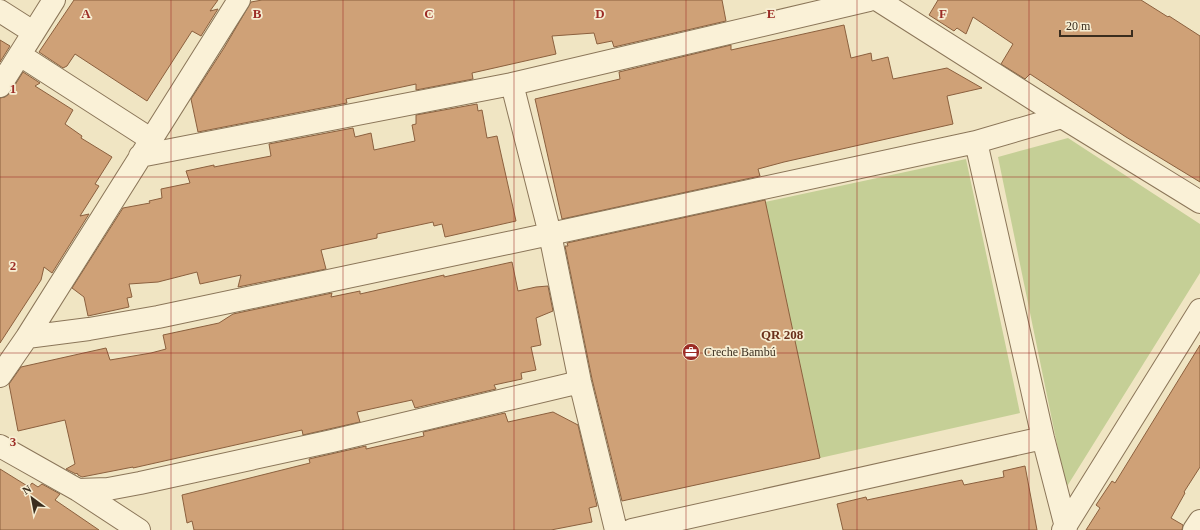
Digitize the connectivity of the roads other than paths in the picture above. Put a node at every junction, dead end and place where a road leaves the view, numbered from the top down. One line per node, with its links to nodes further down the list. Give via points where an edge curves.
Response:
1 (54, 0): 6 (street)
2 (239, 0): 12 (street)
3 (868, 0): 8 (street)
4 (878, 0): 10 (street)
5 (0, 11): 6 (street)
6 (33, 32): 7 (street)
7 (20, 55): 9 (street); 12 (street)
8 (512, 84): 12 (street); 14 (street)
9 (0, 86)
10 (1062, 117): 11 (street); 13 (street)
11 (976, 142): 14 (street); 19 (street)
12 (146, 148): 16 (street)
13 (1200, 202)
14 (550, 234): 16 (street, via 158,317); 18 (street)
15 (1200, 310): 23 (street)
16 (27, 337): 17 (street)
17 (0, 376)
18 (580, 382): 21 (street, via 140,483 108,489); 25 (street)
19 (1043, 438): 23 (street); 26 (street)
20 (0, 446): 21 (street)
21 (78, 490): 24 (street)
22 (1200, 520): 27 (street)
23 (1065, 528)
24 (139, 530)
25 (616, 530)
26 (632, 530)
27 (1194, 530)

